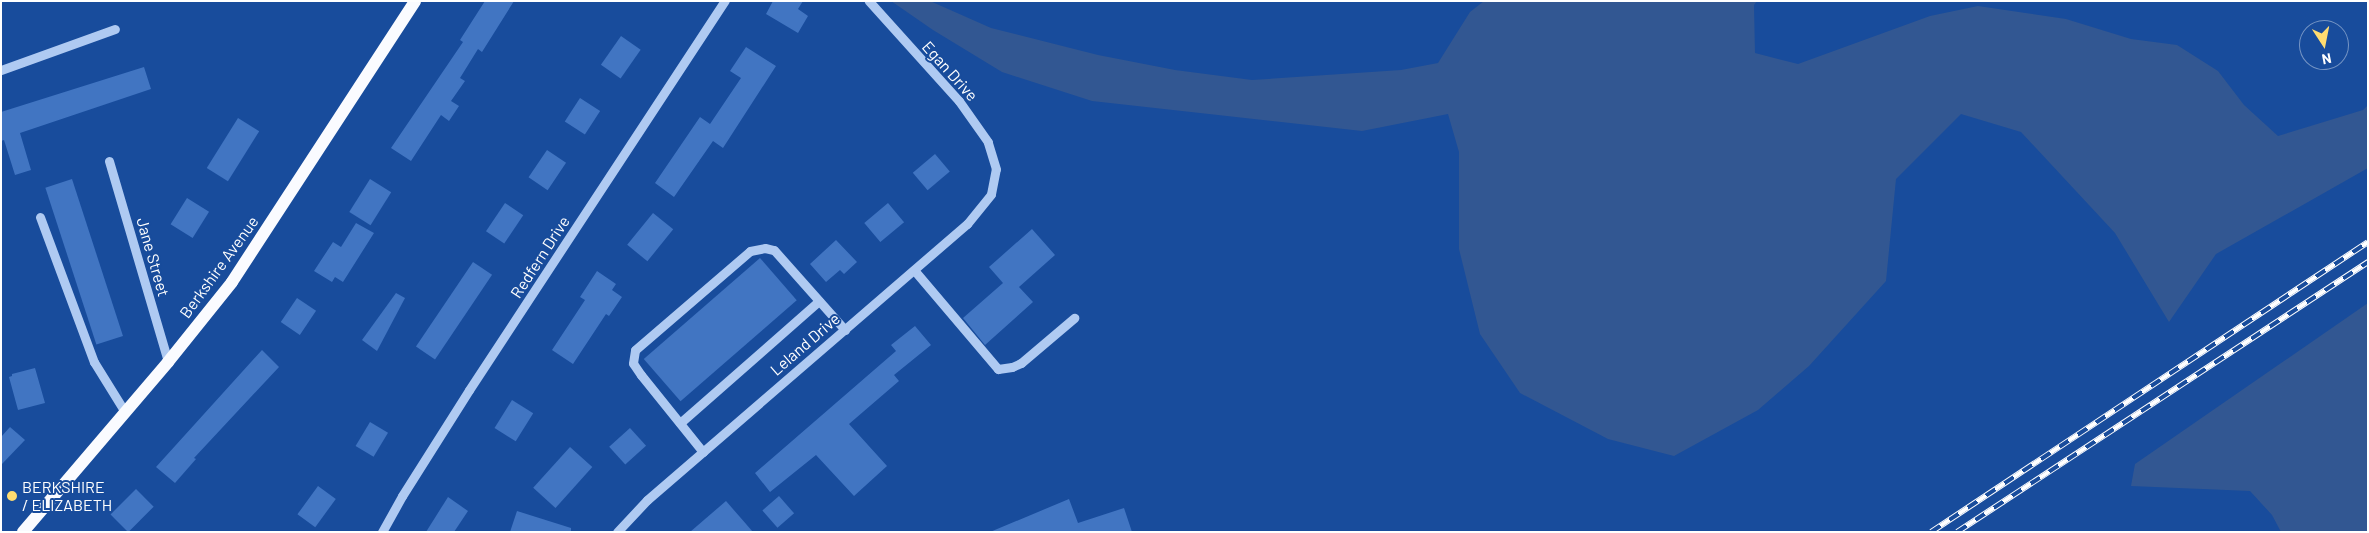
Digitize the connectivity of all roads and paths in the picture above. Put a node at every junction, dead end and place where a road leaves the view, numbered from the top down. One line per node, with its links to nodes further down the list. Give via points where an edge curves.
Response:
1 (415, 1): 13 (main road, Berkshire Avenue, via 232,282)
2 (725, 1): 18 (street, Redfern Drive, via 469,390)
3 (869, 1): 7 (street, Egan Drive, via 959,101 988,142)
4 (115, 29): 5 (street)
5 (1, 70)
6 (109, 161): 13 (street, Jane Street)
7 (996, 169): 9 (street, Leland Drive, via 992,194 967,224)
8 (40, 217): 14 (street, via 94,362)
9 (914, 270): 11 (street, via 998,369 1021,363); 12 (street, Leland Drive)
10 (819, 301): 12 (street); 15 (street); 15 (street, via 774,250 750,251 635,350 633,363)
11 (1074, 318)
12 (845, 330): 16 (street, Leland Drive)
13 (168, 362): 14 (main road, Berkshire Avenue)
14 (125, 412): 17 (main road, Berkshire Avenue)
15 (680, 423): 16 (street)
16 (703, 452): 19 (street, Leland Drive, via 647,500)
17 (23, 532)
18 (382, 532)
19 (618, 532)

